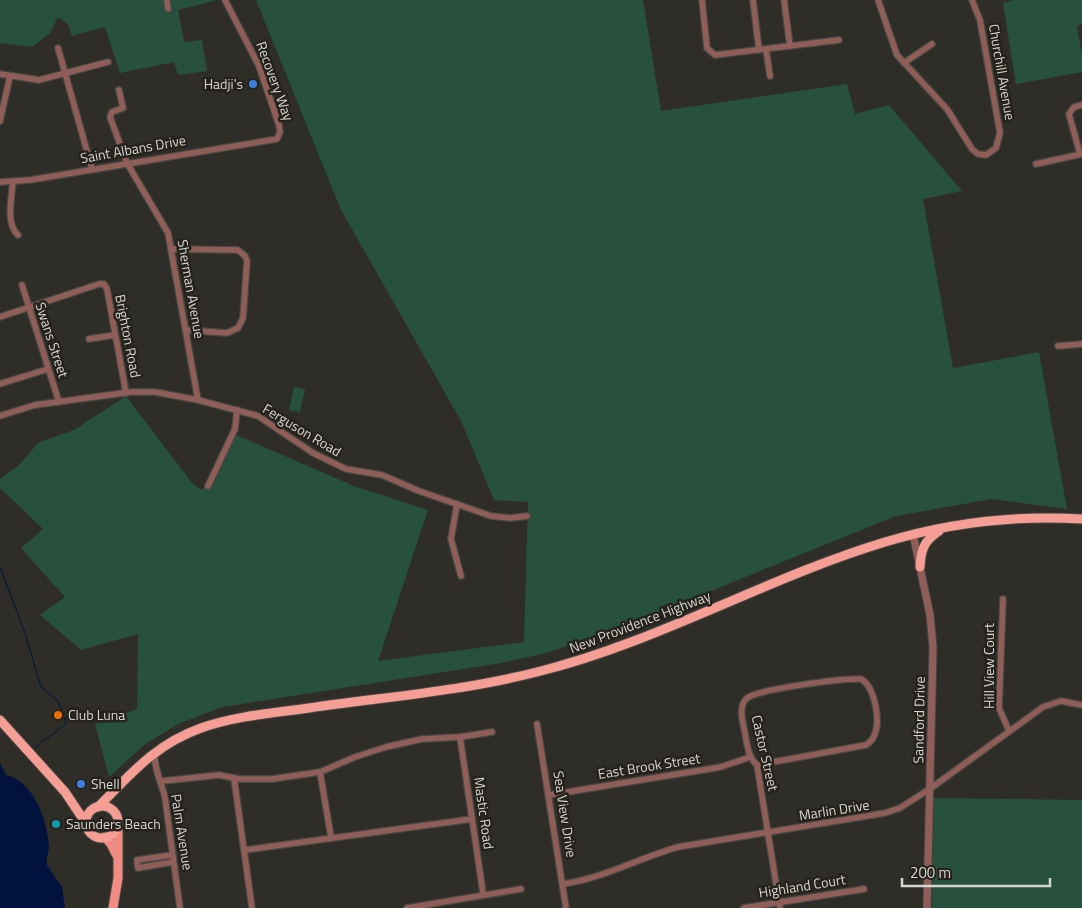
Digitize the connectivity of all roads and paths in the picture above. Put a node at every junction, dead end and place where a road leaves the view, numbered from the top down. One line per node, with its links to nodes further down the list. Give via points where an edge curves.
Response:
1 (167, 0): 8 (street)
2 (225, 0): 24 (street, Recovery Way, via 268,89 280,132)
3 (702, 0): 14 (street, via 707,48 711,54 719,56)
4 (753, 0): 14 (street)
5 (784, 0): 11 (street)
6 (878, 0): 16 (street, via 897,55)
7 (972, 0): 16 (street, Churchill Avenue, via 980,20 999,118 996,148 986,155 972,149 947,109)
8 (168, 9)
9 (839, 40): 11 (street)
10 (932, 44): 16 (street)
11 (790, 46): 13 (street)
12 (58, 48): 17 (street)
13 (766, 49): 14 (street); 20 (street)
14 (759, 50)
15 (108, 62): 17 (street)
16 (904, 63)
17 (65, 73): 19 (street, via 39,80); 28 (street)
18 (0, 74): 19 (street)
19 (10, 76): 23 (street)
20 (770, 76)
21 (119, 90): 26 (street, Sherman Avenue, via 124,108 112,112 110,117)
22 (1082, 105): 25 (street, via 1074,107 1069,114)
23 (0, 121)
24 (271, 142): 26 (street, Saint Albans Drive)
25 (1081, 154): 27 (street)
26 (127, 163): 28 (street, Saint Albans Drive); 32 (street, Sherman Avenue, via 166,228)
27 (1036, 164)
28 (92, 169): 29 (street, Saint Albans Drive)
29 (13, 181): 30 (street, Saint Albans Drive); 31 (street, via 10,220)
30 (0, 182)
31 (18, 234)
32 (171, 249): 36 (street, Sherman Avenue); 36 (street, via 238,250 247,261 243,318 238,328 227,333)
33 (22, 285): 34 (street, Swans Street)
34 (28, 308): 35 (street); 37 (street, Brighton Road, via 104,284); 41 (street, Swans Street)
35 (0, 318)
36 (186, 330): 44 (street, Sherman Avenue)
37 (115, 335): 38 (street); 43 (street, Brighton Road)
38 (89, 339)
39 (1082, 344): 40 (street)
40 (1058, 346)
41 (48, 369): 42 (street); 45 (street, Swans Street)
42 (0, 384)
43 (126, 393): 44 (street, Ferguson Road, via 155,392); 45 (street, Ferguson Road)
44 (198, 400): 46 (street, Ferguson Road)
45 (58, 402): 47 (street, Ferguson Road)
46 (237, 410): 48 (street, via 235,429); 49 (street, Ferguson Road, via 258,416 313,453 346,470 382,475)
47 (0, 416)
48 (208, 486)
49 (457, 504): 50 (street, Ferguson Road, via 491,516); 55 (street, via 451,540)
50 (527, 516)
51 (1082, 519): 52 (highway, New Providence Highway, via 1034,518)
52 (943, 528): 53 (highway, New Providence Highway); 54 (highway, via 927,539 922,547)
53 (913, 534): 54 (street, Sandford Drive); 64 (highway, New Providence Highway, via 852,554 578,661 494,682 223,722 183,736)
54 (920, 567): 70 (street, Sandford Drive, via 933,647)
55 (461, 576)
56 (1003, 598): 60 (street, Hill View Court, via 999,708)
57 (1082, 705): 60 (street, Marlin Drive, via 1062,701 1043,707)
58 (0, 720): 71 (highway)
59 (537, 724): 72 (street, Sea View Drive)
60 (1009, 731): 70 (street, Marlin Drive)
61 (492, 732): 62 (street)
62 (460, 737): 66 (street, via 422,739 386,747); 75 (street, Mastic Road)
63 (750, 757): 65 (street, Castor Street); 65 (street, Castor Street, via 742,709 746,700 757,694 842,680 861,679 868,686 876,720 871,741 857,748); 72 (street, East Brook Street, via 722,767)
64 (151, 758): 67 (highway, New Providence Highway); 69 (street, Palm Avenue)
65 (756, 765): 78 (street, Castor Street)
66 (320, 772): 68 (street, via 272,779); 79 (street)
67 (125, 778): 73 (highway, New Providence Highway); 74 (highway, New Providence Highway, via 112,799)
68 (234, 778): 69 (street, via 219,775); 81 (street)
69 (162, 781): 82 (street, Palm Avenue)
70 (931, 788): 78 (street, Marlin Drive, via 885,814); 96 (street, Sandford Drive)
71 (65, 792): 73 (highway, via 80,804); 76 (highway)
72 (549, 795): 85 (street, Sea View Drive)
73 (96, 807): 74 (highway); 76 (highway, via 88,815)
74 (112, 809): 77 (highway)
75 (472, 820): 79 (street); 88 (street, Mastic Road)
76 (87, 825): 80 (highway, via 92,834)
77 (118, 825): 80 (highway); 83 (main road)
78 (769, 832): 85 (street, Marlin Drive, via 678,847 596,877); 89 (street, Castor Street)
79 (331, 837): 81 (street)
80 (105, 838): 83 (main road)
81 (245, 850): 92 (street)
82 (172, 855): 84 (street, Palm Avenue); 84 (street, via 137,860 138,868)
83 (118, 862): 90 (main road)
84 (173, 862): 91 (street, Palm Avenue)
85 (563, 884): 94 (street, Sea View Drive)
86 (521, 889): 88 (street)
87 (864, 889): 89 (street, Highland Court)
88 (483, 894): 93 (street)
89 (779, 905): 95 (street, Highland Court)
90 (113, 908)
91 (180, 908)
92 (252, 908)
93 (407, 908)
94 (566, 908)
95 (744, 908)
96 (927, 908)

